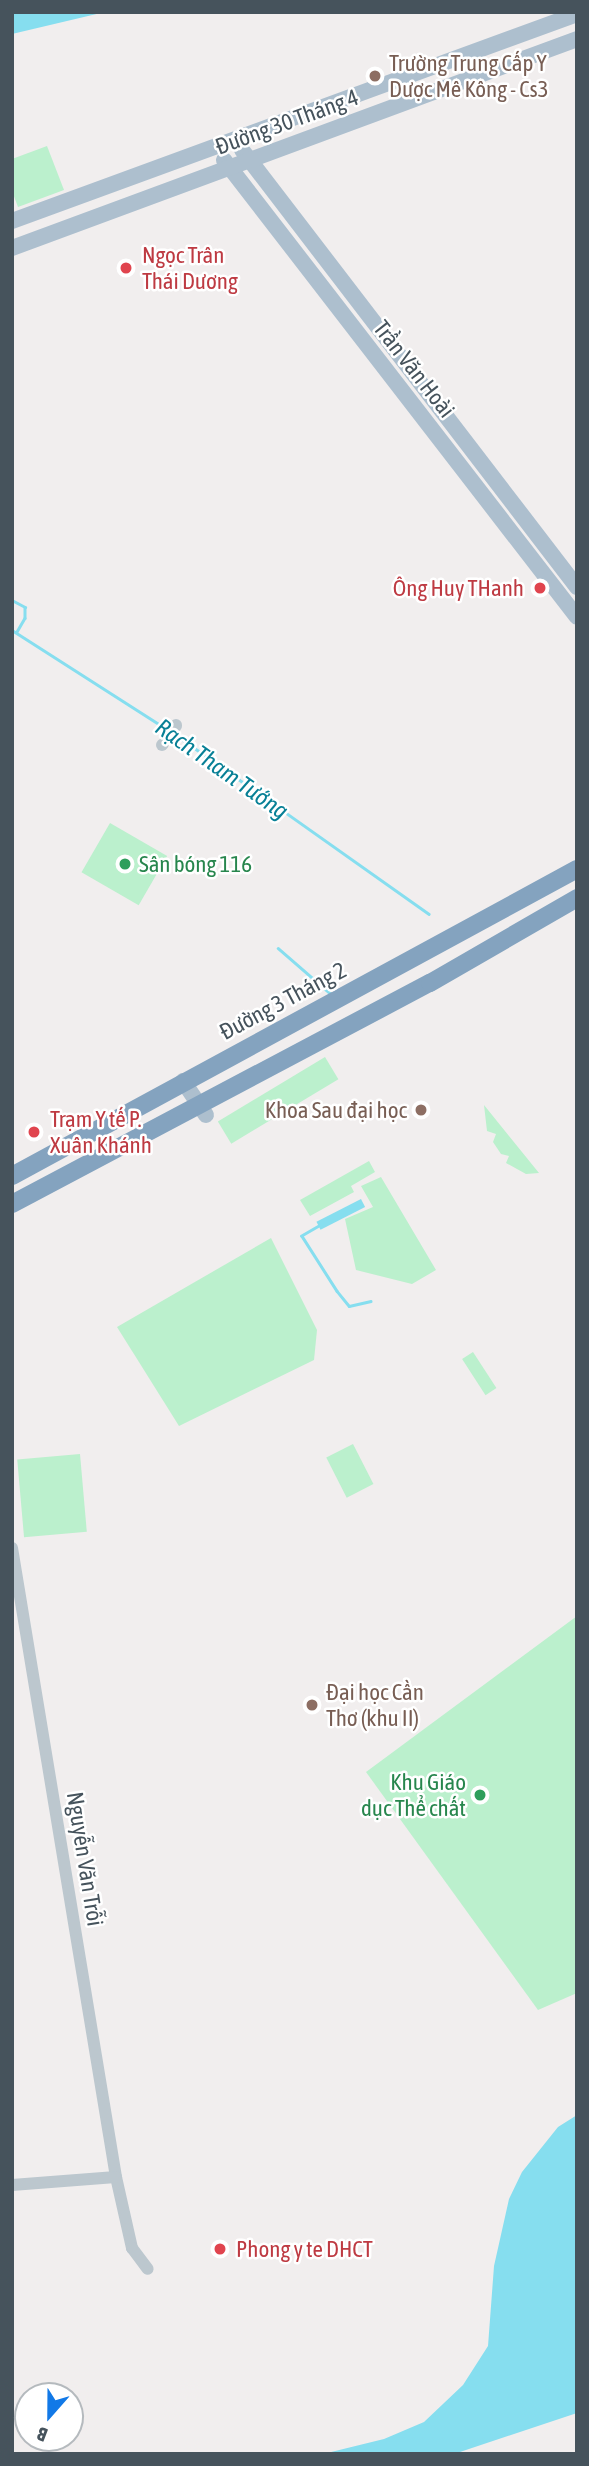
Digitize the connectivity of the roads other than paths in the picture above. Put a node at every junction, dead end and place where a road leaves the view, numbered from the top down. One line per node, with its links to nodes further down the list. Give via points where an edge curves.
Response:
1 (577, 14): 3 (main road, Đường 30 Tháng 4)
2 (577, 39): 5 (main road, Đường 30 Tháng 4)
3 (239, 140): 4 (main road, Đường 30 Tháng 4); 5 (main road, Trần Văn Hoài)
4 (219, 148): 6 (main road, Trần Văn Hoài); 7 (main road, Đường 30 Tháng 4)
5 (246, 158): 6 (main road, Đường 30 Tháng 4); 9 (main road, Trần Văn Hoài)
6 (226, 167): 8 (main road, Đường 30 Tháng 4); 10 (main road, Trần Văn Hoài)
7 (12, 221)
8 (12, 248)
9 (577, 587)
10 (577, 617)
11 (577, 869): 13 (highway, Đường 3 Tháng 2)
12 (577, 898): 14 (highway)
13 (183, 1081): 14 (main road); 15 (highway, Đường 3 Tháng 2)
14 (203, 1109): 16 (highway)
15 (12, 1176)
16 (12, 1204)
17 (12, 1548): 18 (street, Nguyễn Văn Trỗi)
18 (116, 2177): 19 (street); 20 (street, Nguyễn Văn Trỗi, via 132,2248)
19 (12, 2185)
20 (148, 2269)

